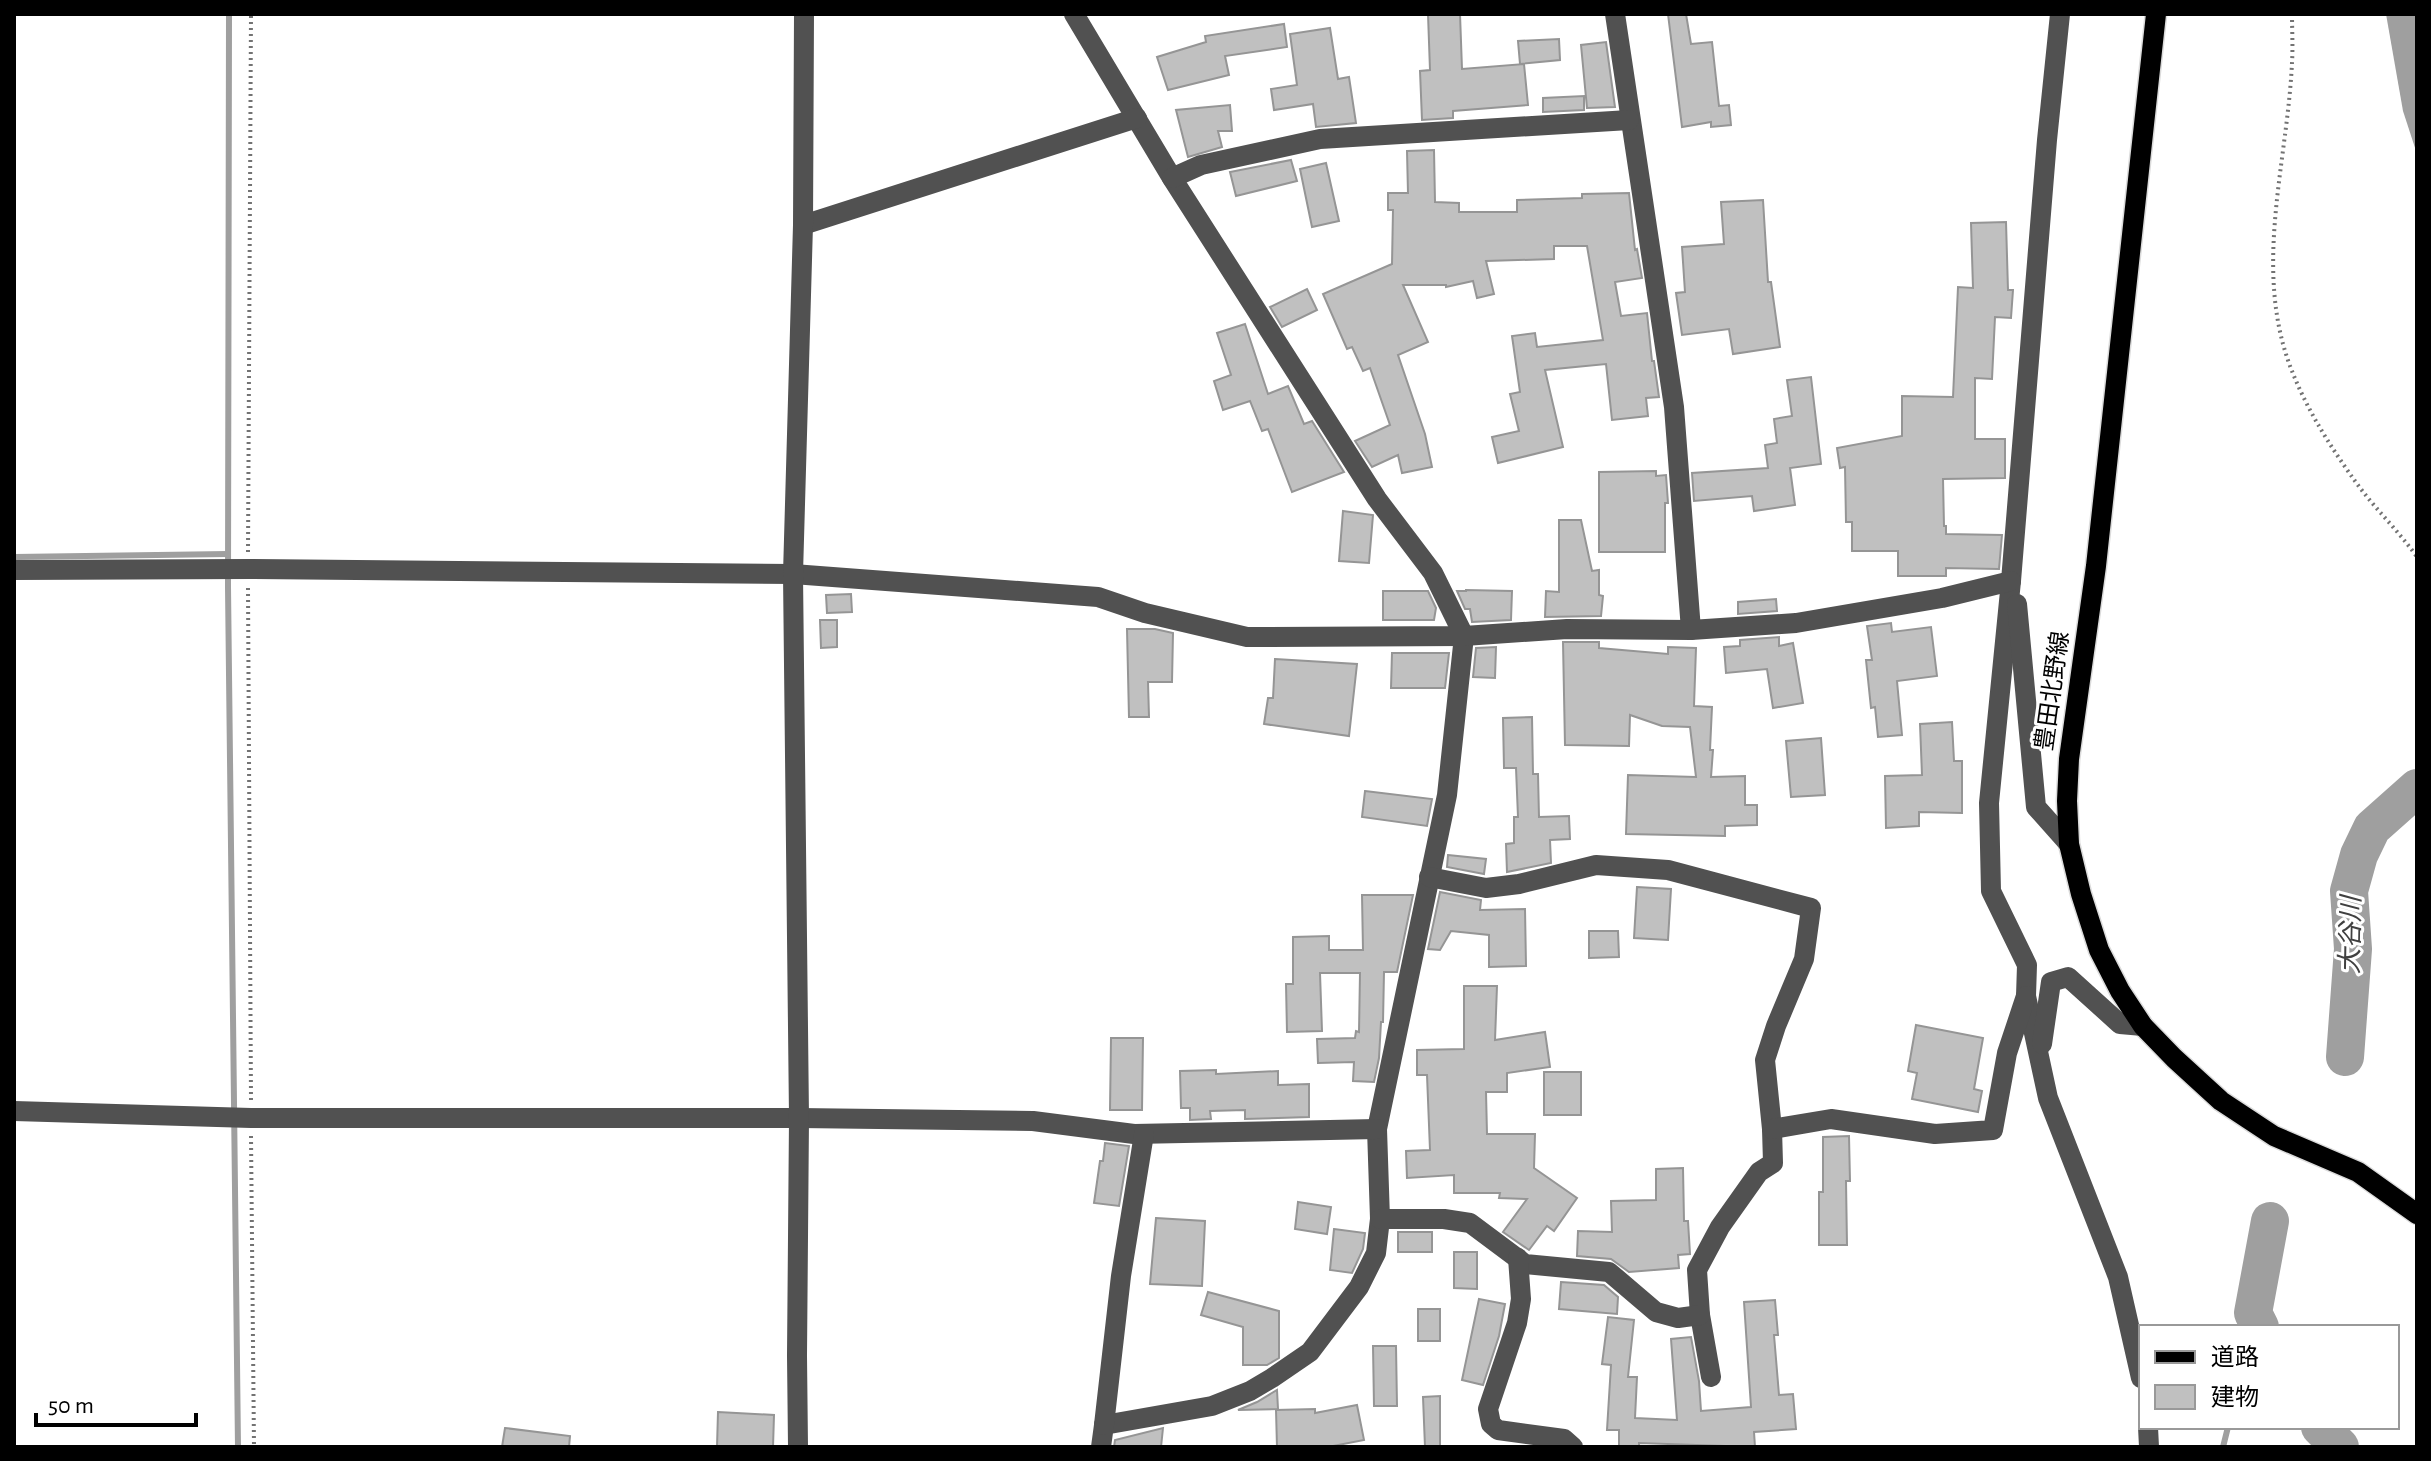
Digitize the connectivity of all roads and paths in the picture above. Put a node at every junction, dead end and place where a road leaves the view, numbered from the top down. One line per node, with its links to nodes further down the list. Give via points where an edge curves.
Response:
1 (251, 14): 13 (path)
2 (804, 14): 11 (street)
3 (1074, 14): 8 (street)
4 (1615, 14): 9 (street)
5 (2060, 14): 16 (street)
6 (2156, 14): 19 (main road, 豊田北野線, via 2096,566 2069,759)
7 (2292, 14): 12 (path, via 2292,64 2274,222 2279,326 2293,374 2315,419 2356,483)
8 (1137, 118): 10 (street); 11 (street)
9 (1629, 120): 10 (street, via 1320,139 1201,165); 17 (street, via 1674,407)
10 (1172, 178): 18 (street, via 1377,499 1433,573)
11 (803, 225): 15 (street)
12 (2417, 557)
13 (248, 569): 14 (street); 15 (street); 25 (path)
14 (14, 570)
15 (793, 574): 18 (street, via 1098,597 1247,637); 26 (street)
16 (2011, 581): 17 (street, via 1812,620); 19 (street, via 2019,612 2036,807); 21 (street, via 1989,803 1991,891 2027,965)
17 (1691, 630): 18 (street, via 1567,629)
18 (1464, 636): 20 (street, via 1447,795)
19 (2069, 844): 22 (main road, 豊田北野線, via 2099,950)
20 (1429, 877): 27 (street); 28 (street, via 1486,888 1596,865 1668,870 1811,908 1804,959 1765,1060)
21 (2026, 996): 23 (street); 28 (street, via 2007,1053 1993,1130 1935,1134 1831,1119)
22 (2143, 1026): 23 (street, via 2120,1024 2068,977 2051,982); 30 (main road, 豊田北野線, via 2221,1101 2274,1136 2358,1172)
23 (2039, 1060): 34 (street, via 2048,1098 2118,1277)
24 (14, 1111): 25 (street)
25 (251, 1118): 26 (street); 37 (path)
26 (799, 1118): 29 (street, via 1033,1121); 38 (street)
27 (1377, 1129): 29 (street); 31 (street)
28 (1772, 1129): 33 (street, via 1773,1163 1759,1172 1697,1270)
29 (1144, 1134): 36 (street)
30 (2417, 1214)
31 (1380, 1219): 32 (street, via 1470,1223); 36 (street, via 1376,1253 1359,1287 1310,1352 1250,1391 1212,1406)
32 (1518, 1258): 33 (street, via 1525,1264 1609,1272 1656,1312 1678,1318); 40 (street, via 1521,1299 1488,1409 1491,1424 1498,1430 1564,1439)
33 (1700, 1315): 35 (street)
34 (2139, 1369)
35 (1711, 1377)
36 (1104, 1425): 39 (street)
37 (254, 1447)
38 (798, 1447)
39 (1101, 1447)
40 (1573, 1447)

